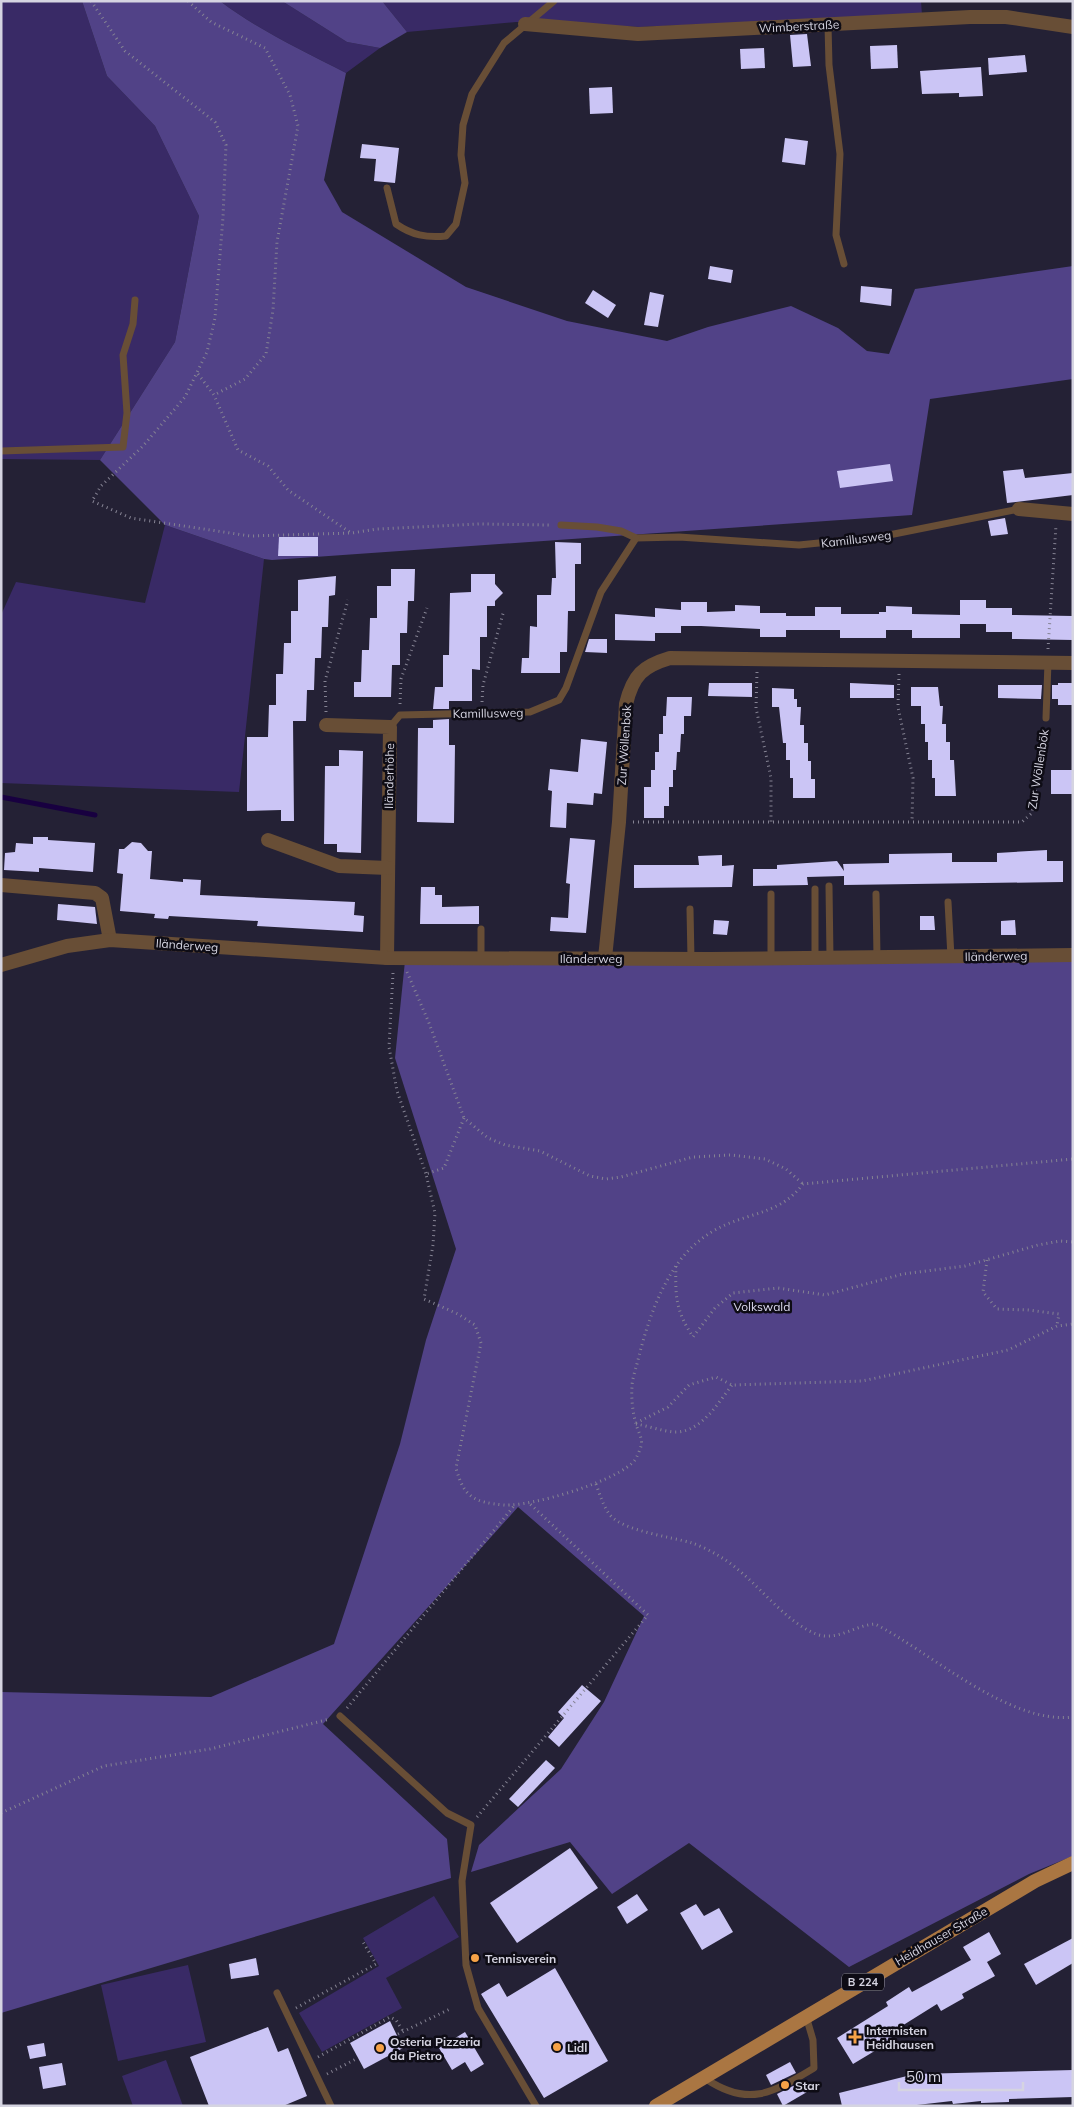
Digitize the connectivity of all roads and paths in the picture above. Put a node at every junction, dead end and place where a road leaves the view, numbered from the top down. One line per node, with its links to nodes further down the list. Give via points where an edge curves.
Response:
1 (91, 1): 10 (path, via 125,51 215,122 226,145 215,318 208,352)
2 (188, 1): 11 (path, via 211,22 265,48 290,95 298,126 277,242 273,310 266,354 245,379)
3 (554, 1): 4 (lane)
4 (525, 24): 5 (street, Wimberstraße, via 638,34); 7 (lane, via 504,43 472,94 463,125 460,155 465,183 456,224 446,236 431,238 410,233 396,224)
5 (828, 25): 6 (street, Wimberstraße, via 997,17); 8 (lane, via 828,65 840,154 836,235)
6 (1073, 27)
7 (386, 188)
8 (844, 264)
9 (135, 300): 12 (lane, via 133,324 123,355 127,413 123,447)
10 (198, 374): 11 (path); 17 (path, via 185,397 143,446 101,486 92,501 131,518 250,536)
11 (214, 395): 17 (path, via 238,450 268,466 288,490)
12 (1, 452)
13 (1018, 509): 14 (street, Kamillusweg); 18 (lane, Kamillusweg, via 906,533 826,544)
14 (1056, 512): 15 (street, Kamillusweg); 24 (path)
15 (1073, 514)
16 (561, 525): 17 (path, via 480,524 377,529); 18 (lane, Kamillusweg, via 621,531)
17 (352, 534)
18 (636, 538): 26 (lane, Kamillusweg, via 601,592 559,700 530,712)
19 (348, 600): 29 (path, via 325,681)
20 (427, 608): 27 (path, via 401,679)
21 (504, 610): 26 (path, via 483,685)
22 (757, 659): 23 (street, Zur Wöllenbök); 31 (street, Zur Wöllenbök, via 670,658 650,664 638,674 626,704); 32 (path, via 756,708 771,778)
23 (900, 661): 24 (street, Zur Wöllenbök); 33 (path, via 898,707 912,778)
24 (1048, 662): 25 (street, Zur Wöllenbök); 28 (lane, Zur Wöllenbök)
25 (1073, 663)
26 (482, 712): 27 (lane, Kamillusweg)
27 (400, 714): 30 (lane)
28 (1046, 718): 33 (path, Zur Wöllenbök, via 1032,813 1028,818 1022,822)
29 (326, 725): 30 (street, Iländerhöhe)
30 (390, 726): 35 (street, Iländerhöhe)
31 (619, 822): 32 (path, Zur Wöllenbök); 49 (street, Zur Wöllenbök)
32 (771, 822): 33 (path, Zur Wöllenbök)
33 (912, 822)
34 (268, 840): 35 (street, via 339,866)
35 (388, 868): 47 (street, Iländerhöhe)
36 (1, 885): 44 (street, via 95,893 102,898)
37 (829, 886): 51 (lane)
38 (815, 889): 50 (lane)
39 (770, 894): 54 (lane)
40 (876, 894): 52 (lane)
41 (948, 902): 46 (lane)
42 (690, 909): 53 (lane)
43 (481, 929): 48 (lane)
44 (110, 940): 47 (street, Iländerweg); 55 (street, Iländerweg, via 67,946)
45 (1073, 955): 46 (street, Iländerweg)
46 (951, 957): 52 (street, Iländerweg)
47 (394, 958): 48 (street, Iländerweg); 56 (path, via 429,1023); 58 (path, via 389,1047 397,1091)
48 (481, 958): 49 (street, Iländerweg)
49 (605, 958): 53 (street, Iländerweg)
50 (815, 958): 51 (street, Iländerweg); 54 (street, Iländerweg)
51 (830, 958): 52 (street, Iländerweg)
52 (877, 958)
53 (691, 959): 54 (street, Iländerweg)
54 (771, 959)
55 (1, 965)
56 (464, 1118): 58 (path, via 444,1168); 59 (path, via 488,1138 505,1145 540,1151 590,1176 621,1177 692,1157 731,1155 765,1159 786,1169)
57 (1073, 1159): 59 (path)
58 (426, 1174): 69 (path, via 435,1213 424,1299 475,1325 482,1343 456,1468 461,1486 475,1500)
59 (803, 1184): 62 (path, via 793,1197 777,1207 724,1225 704,1237)
60 (1073, 1242): 61 (path, via 1038,1245)
61 (987, 1260): 62 (path, via 903,1274 825,1295 778,1288 733,1293 715,1308 693,1337 680,1318 675,1287); 64 (path, via 983,1292 997,1310 1060,1314)
62 (676, 1265): 66 (path, via 644,1334 631,1386)
63 (1073, 1324): 64 (path)
64 (1057, 1326): 65 (path, via 1008,1350 862,1381)
65 (732, 1384): 66 (path, via 716,1377 689,1386 668,1407); 66 (path, via 714,1410 696,1426 676,1432)
66 (636, 1424): 67 (path, via 641,1445 635,1460)
67 (596, 1484): 68 (path); 71 (path, via 611,1517 624,1525 694,1544 720,1556 747,1575 796,1623 816,1634 829,1637 875,1624 968,1682 1022,1709 1041,1715)
68 (528, 1502): 69 (path); 73 (path, via 648,1615)
69 (514, 1506): 70 (path)
70 (340, 1716): 72 (path, via 210,1750 104,1766); 73 (lane, via 447,1813)
71 (1073, 1717)
72 (1, 1813)
73 (471, 1825): 90 (lane, via 462,1881 466,1965 478,2008)
74 (1073, 1863): 79 (main road, Heidhauser Straße / B 224, via 1035,1881)
75 (363, 1942): 78 (path, via 376,1964)
76 (277, 1993): 78 (lane)
77 (450, 2009): 80 (path)
78 (287, 2014): 83 (lane)
79 (806, 2016): 85 (main road, Heidhauser Straße / B 224); 88 (lane, via 813,2040 814,2068)
80 (403, 2031): 81 (path); 83 (path, via 390,2017)
81 (398, 2034)
82 (358, 2058): 84 (path)
83 (310, 2062): 89 (lane)
84 (330, 2072)
85 (706, 2079): 86 (main road, Heidhauser Straße / B 224); 87 (lane, via 730,2100)
86 (666, 2103)
87 (747, 2103)
88 (755, 2104)
89 (331, 2106)
90 (536, 2106)

